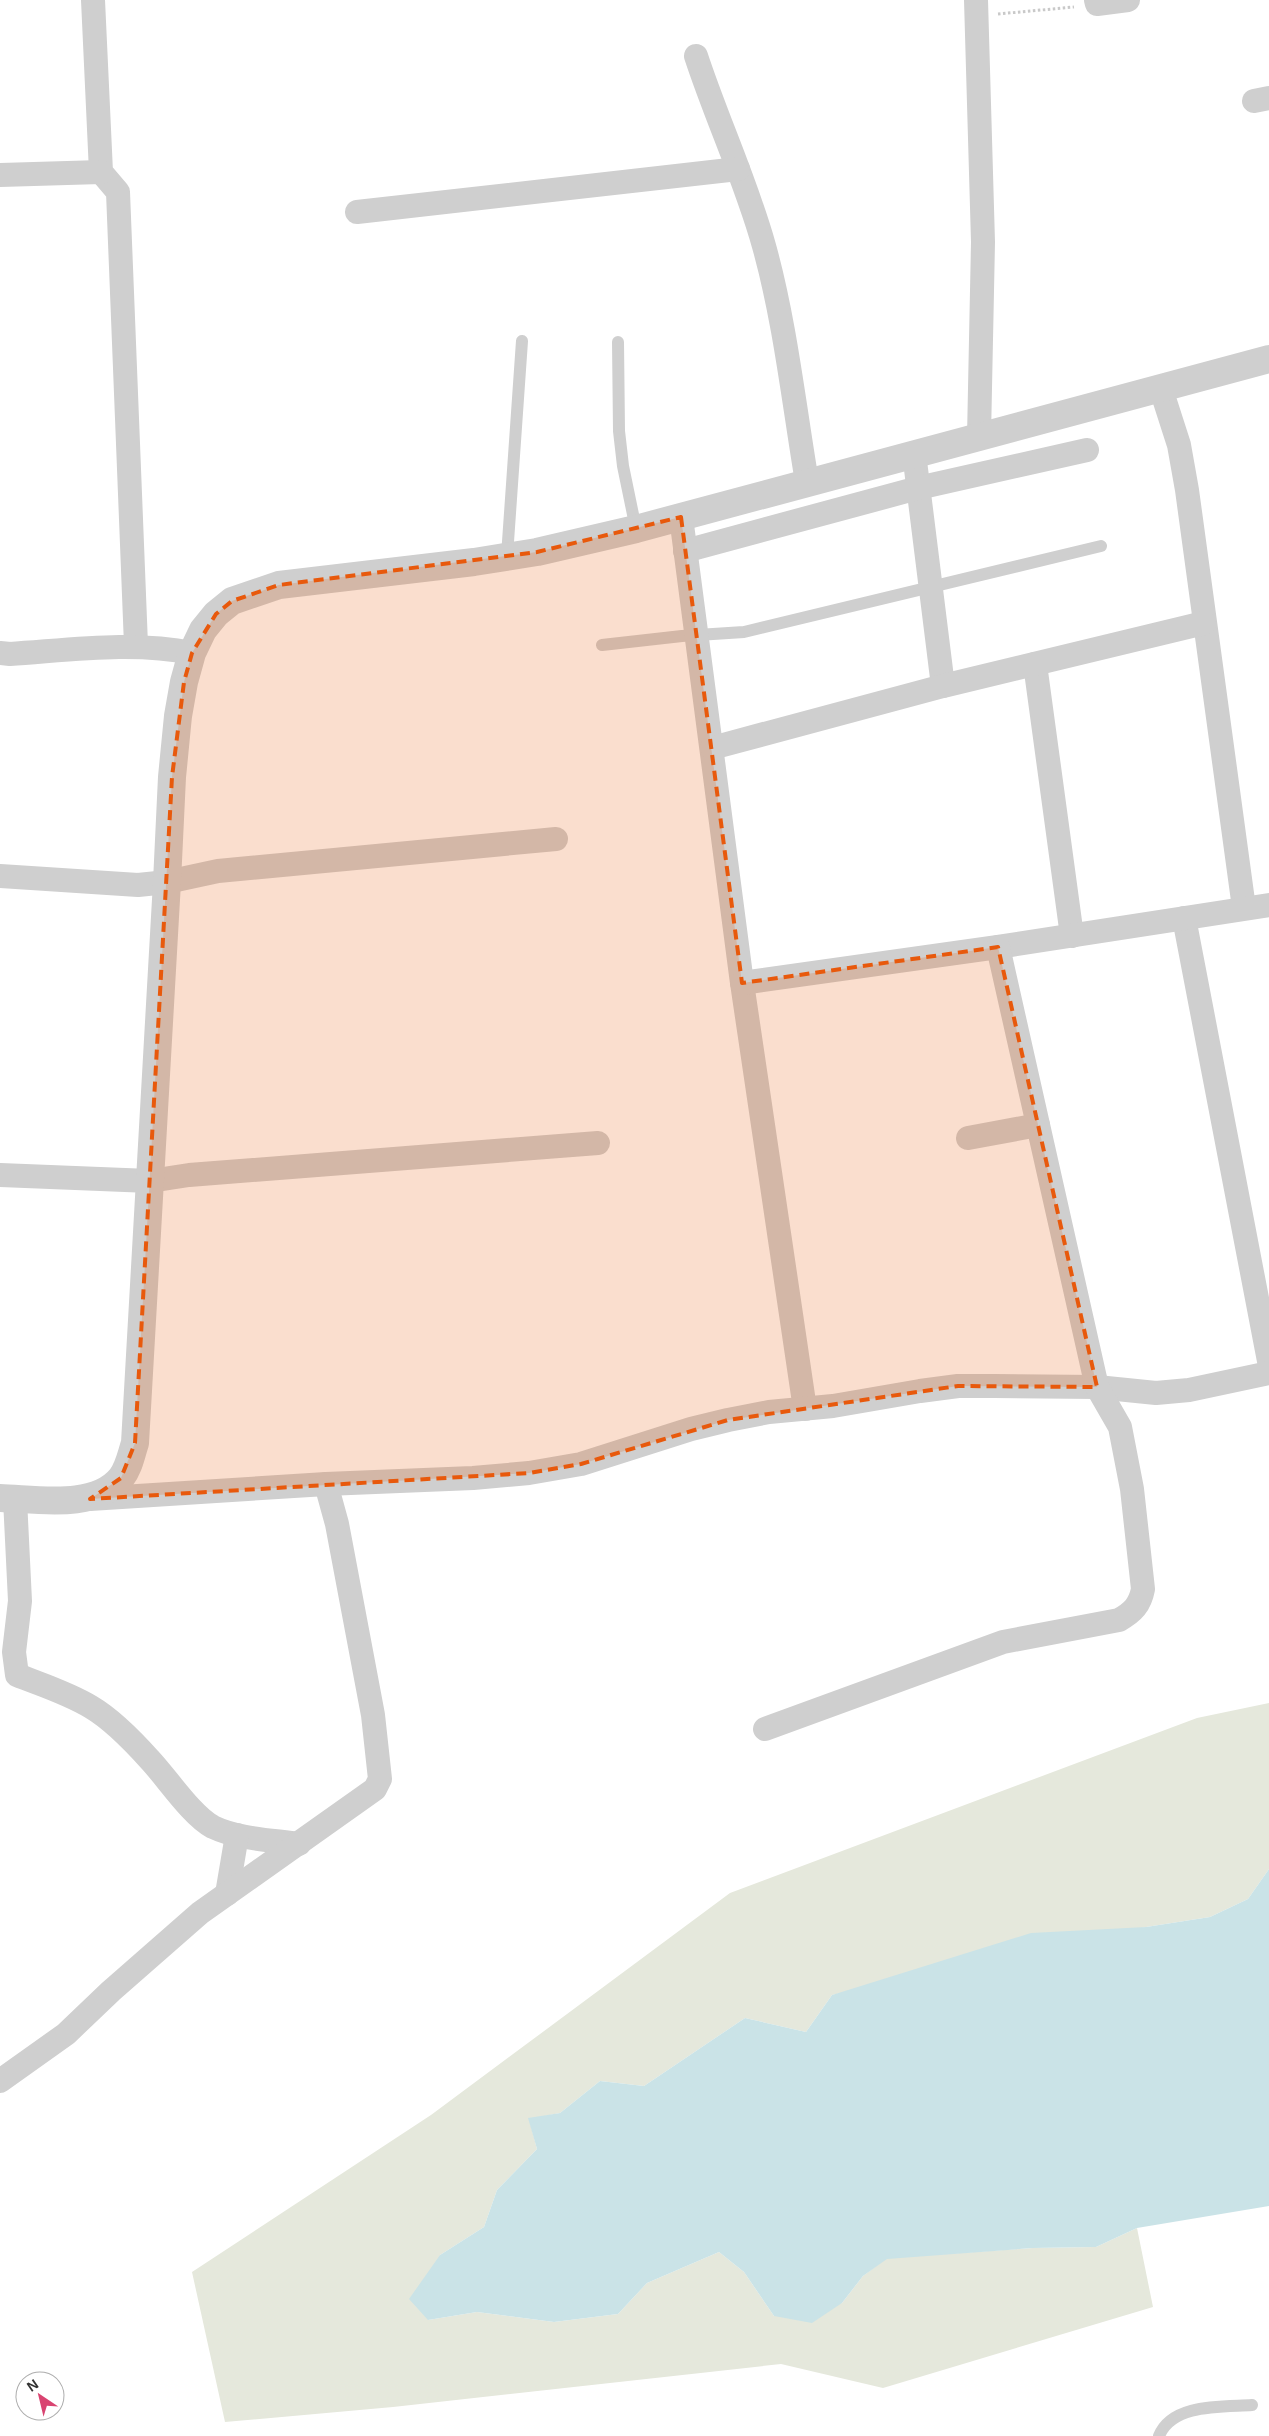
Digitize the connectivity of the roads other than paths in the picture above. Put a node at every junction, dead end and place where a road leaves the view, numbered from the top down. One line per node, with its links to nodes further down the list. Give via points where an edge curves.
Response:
1 (93, 0): 7 (street)
2 (1128, 0): 3 (street)
3 (1097, 2)
4 (977, 8): 14 (street, via 983,242)
5 (696, 56): 6 (street)
6 (738, 169): 9 (street); 17 (street, via 753,208 774,284)
7 (100, 172): 8 (street); 28 (street, via 118,192)
8 (0, 175)
9 (358, 212)
10 (522, 341): 23 (lane)
11 (618, 342): 20 (lane, via 618,431)
12 (1269, 359): 13 (street)
13 (1162, 389): 14 (street); 25 (street, via 1179,445)
14 (979, 438): 16 (street)
15 (1087, 450): 18 (street)
16 (914, 453): 17 (street); 18 (street)
17 (806, 482): 19 (street)
18 (918, 488): 22 (street); 24 (street)
19 (681, 517): 20 (street); 22 (street)
20 (636, 529): 23 (street)
21 (1101, 546): 24 (lane)
22 (685, 551): 26 (street)
23 (507, 556): 30 (street, via 279,585 252,593 232,601 216,614)
24 (930, 587): 26 (lane, via 744,632); 32 (street)
25 (1204, 623): 31 (street); 38 (street)
26 (697, 635): 27 (lane); 33 (street)
27 (602, 645)
28 (136, 646): 29 (street); 30 (street, via 161,646)
29 (0, 653)
30 (192, 653): 36 (street, via 177,725)
31 (1035, 664): 32 (street); 40 (street)
32 (943, 686): 33 (street)
33 (712, 748): 42 (street)
34 (556, 839): 36 (street, via 218,871)
35 (0, 876): 36 (street, via 120,884)
36 (168, 882): 47 (street)
37 (1269, 905): 38 (street)
38 (1244, 908): 39 (street)
39 (1184, 918): 40 (street); 48 (street)
40 (1072, 936): 41 (street)
41 (998, 947): 42 (street); 43 (street)
42 (742, 983): 51 (street)
43 (1038, 1126): 44 (street); 50 (street)
44 (968, 1138)
45 (598, 1143): 47 (street)
46 (0, 1175): 47 (street)
47 (150, 1180): 54 (street, via 135,1442 121,1478)
48 (1269, 1361)
49 (1269, 1373): 50 (street, via 1189,1390 1156,1392)
50 (1096, 1387): 51 (street, via 958,1386); 55 (street, via 1120,1427 1132,1489 1142,1589 1140,1602 1132,1612 1119,1620 1003,1642)
51 (805, 1409): 52 (street, via 728,1420 581,1464 529,1473)
52 (326, 1484): 54 (street); 57 (street, via 337,1524 374,1715 380,1779 376,1789)
53 (8, 1499): 54 (street); 56 (street, via 20,1601 14,1652 17,1676 60,1691 91,1707 150,1760 189,1806 212,1826)
54 (90, 1499)
55 (765, 1729)
56 (237, 1835): 57 (street); 58 (street)
57 (299, 1844): 58 (street)
58 (227, 1894): 59 (street, via 200,1913 66,2034)
59 (0, 2081)
60 (1252, 2405): 61 (lane, via 1193,2410 1168,2424)
61 (1159, 2436)

